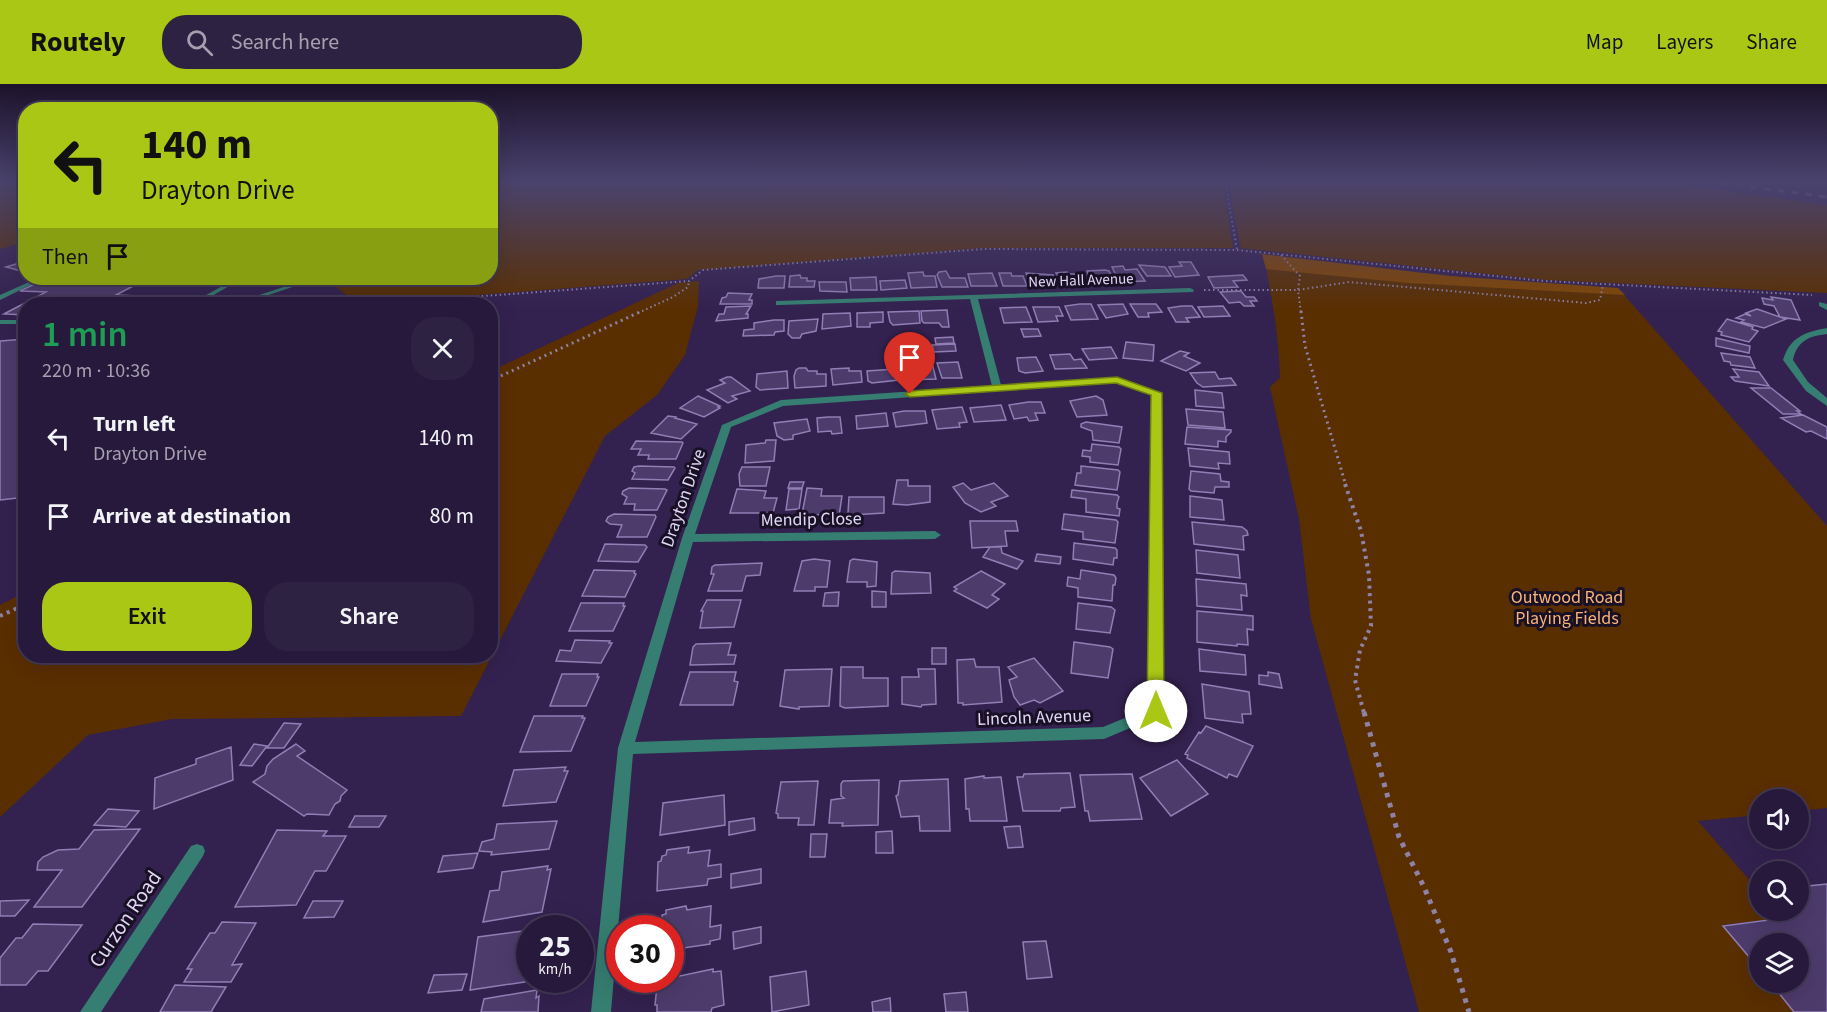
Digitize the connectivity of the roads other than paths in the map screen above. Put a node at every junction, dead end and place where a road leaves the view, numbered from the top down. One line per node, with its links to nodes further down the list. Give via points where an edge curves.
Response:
1 (27, 285): 8 (lane)
2 (228, 285): 5 (lane)
3 (294, 285): 6 (lane)
4 (1190, 290): 7 (street, New Hall Avenue)
5 (207, 297)
6 (258, 297)
7 (973, 297): 9 (street, New Hall Avenue); 13 (street)
8 (0, 298)
9 (778, 303)
10 (0, 322): 11 (lane)
11 (18, 322)
12 (1827, 331): 15 (street, via 1800,337 1790,347 1788,360 1798,378)
13 (997, 388): 14 (street, Drayton Drive, via 1117,380); 17 (street, Drayton Drive, via 781,403 727,425)
14 (1157, 393): 18 (street, Lincoln Avenue, via 1156,711 1104,733)
15 (1827, 403)
16 (935, 535): 17 (street, Mendip Close)
17 (688, 538): 18 (street, Drayton Drive)
18 (626, 748): 21 (street, Drayton Drive)
19 (197, 851): 20 (street, Curzon Road)
20 (90, 1012)
21 (601, 1012)

